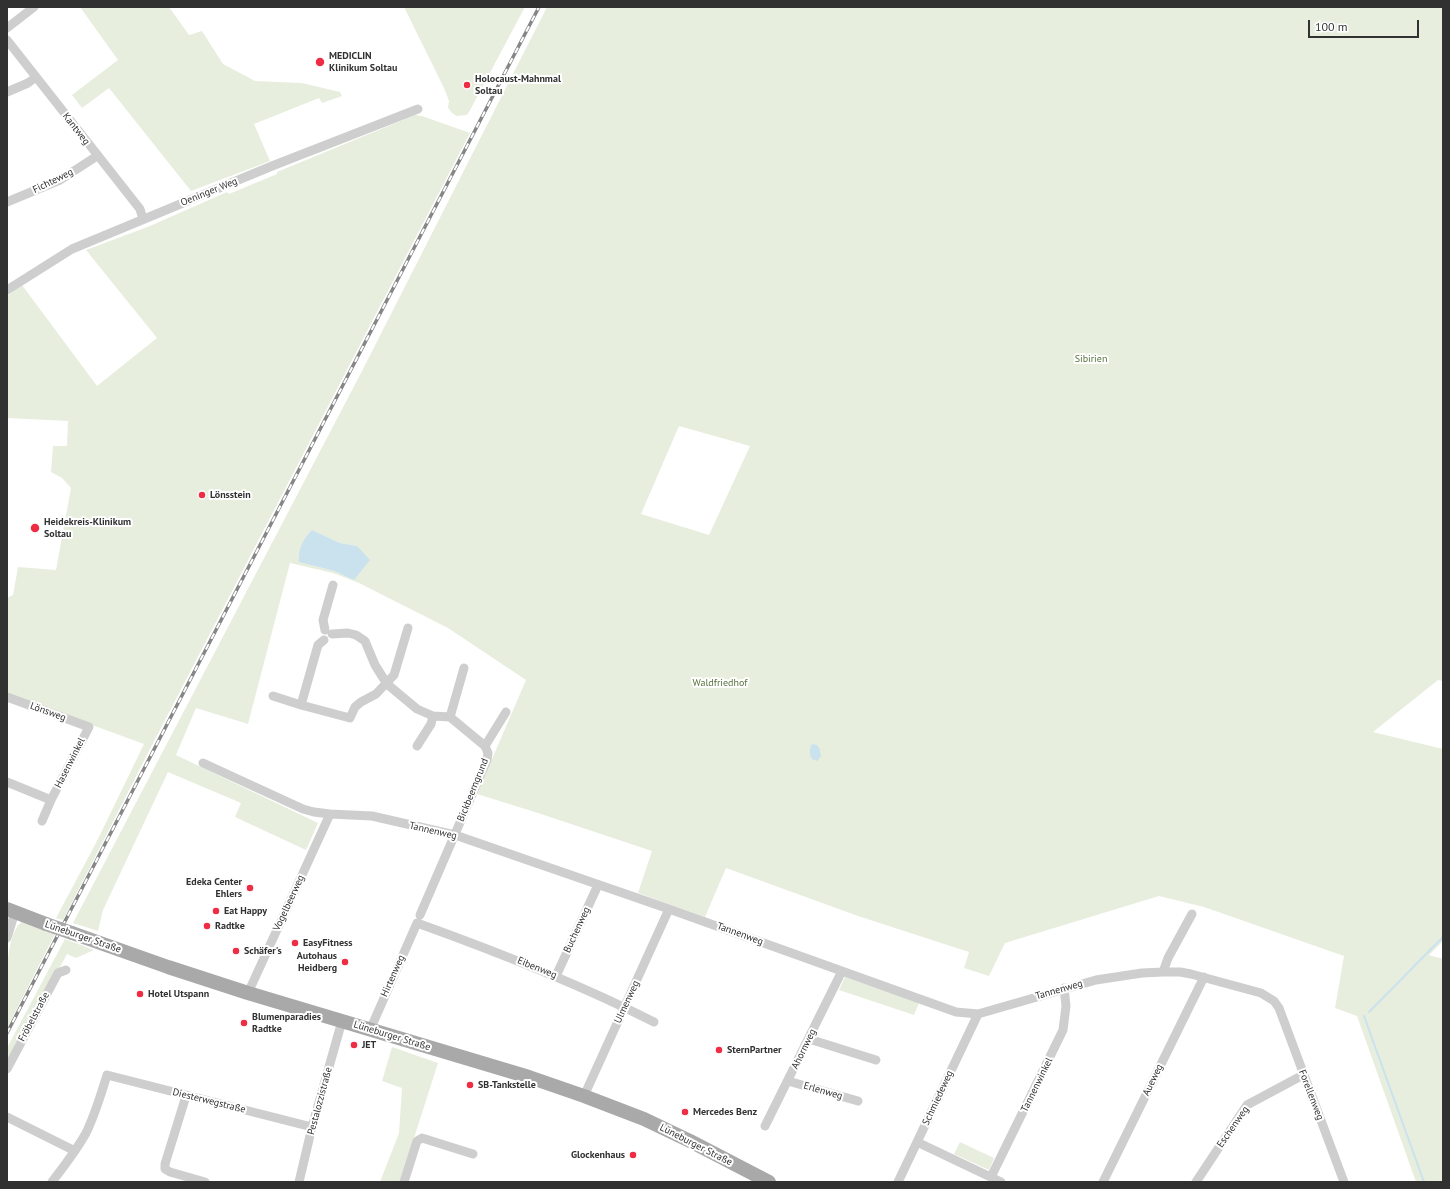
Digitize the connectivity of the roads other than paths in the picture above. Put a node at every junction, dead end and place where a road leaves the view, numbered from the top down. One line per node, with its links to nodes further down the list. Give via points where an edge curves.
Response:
1 (34, 7): 2 (street)
2 (7, 28)
3 (7, 40): 4 (street, Kantweg)
4 (36, 77): 5 (street); 7 (street, Kantweg)
5 (7, 92)
6 (418, 109): 9 (street, Oeninger Weg)
7 (97, 156): 8 (street, Fichteweg, via 60,180); 9 (street, Kantweg, via 140,209)
8 (7, 202)
9 (143, 219): 10 (street, Oeninger Weg, via 72,249)
10 (7, 290)
11 (333, 585): 13 (street, via 324,620)
12 (408, 628): 15 (street, via 394,675)
13 (329, 632): 15 (street, via 348,632 365,641 375,665); 18 (street, via 330,640 324,640 318,645)
14 (464, 668): 21 (street)
15 (387, 684): 18 (street, via 355,707 350,718); 20 (street, via 417,709)
16 (273, 696): 18 (street)
17 (7, 697): 22 (street, Lönsweg)
18 (301, 706)
19 (506, 712): 24 (street, Bickbeerngrund)
20 (433, 716): 21 (street); 23 (street, via 431,724)
21 (450, 717): 24 (street, Bickbeerngrund)
22 (89, 727): 27 (street, Hasenwinkel)
23 (416, 746)
24 (485, 746): 30 (street, Bickbeerngrund, via 487,760)
25 (203, 762): 28 (street, Tannenweg, via 303,809)
26 (7, 782): 27 (street, Hasenwinkel)
27 (51, 800): 29 (street, Hasenwinkel)
28 (330, 814): 30 (street, Tannenweg, via 372,816); 43 (street, Vogelbeerweg)
29 (42, 821)
30 (455, 835): 31 (street, Tannenweg); 35 (street, Hirtenweg)
31 (598, 885): 32 (street, Tannenweg); 40 (street, Buchenweg)
32 (669, 909): 38 (street, Tannenweg); 44 (street, Ulmenweg)
33 (11, 911): 36 (street); 43 (main road, Lüneburger Straße, bridge)
34 (1192, 914): 39 (street)
35 (418, 919): 40 (street, Eibenweg); 49 (street, Hirtenweg)
36 (7, 938)
37 (66, 970): 52 (street, Fröbelstraße, via 58,973)
38 (842, 971): 46 (street, Tannenweg, via 956,1012); 50 (street, Ahornweg)
39 (1163, 972): 41 (street, Tannenweg); 42 (street, Tannenweg, via 1109,977)
40 (556, 976): 44 (street, Eibenweg)
41 (1204, 977): 45 (street, Tannenweg, via 1262,993); 72 (street, Aueweg)
42 (1064, 988): 46 (street, Tannenweg); 64 (street, Tannenwinkel, via 1066,1006 1063,1030)
43 (248, 993): 47 (main road, Lüneburger Straße)
44 (625, 1007): 48 (street, Eibenweg); 56 (street, Ulmenweg)
45 (1279, 1008): 53 (street, Forellenweg)
46 (978, 1014): 61 (street, Schmiedeweg)
47 (342, 1021): 49 (main road, Lüneburger Straße); 60 (street, Pestalozzistraße)
48 (654, 1022)
49 (370, 1030): 56 (main road, Lüneburger Straße)
50 (809, 1039): 51 (street); 54 (street, Ahornweg)
51 (876, 1060)
52 (7, 1069)
53 (1303, 1075): 73 (street, Eschenweg, via 1247,1105); 74 (street, Forellenweg)
54 (788, 1081): 57 (street, Erlenweg); 59 (street, Ahornweg)
55 (186, 1096): 60 (street, Diesterwegstraße); 62 (street, Diesterwegstraße, via 107,1075 95,1112); 66 (street, via 165,1169)
56 (584, 1096): 69 (main road, Lüneburger Straße, via 644,1119)
57 (858, 1101)
58 (7, 1117): 62 (street)
59 (765, 1126)
60 (312, 1127): 67 (street, Pestalozzistraße)
61 (917, 1142): 64 (street); 70 (street, Schmiedeweg)
62 (75, 1151): 65 (street)
63 (473, 1154): 68 (street, via 422,1138 417,1141)
64 (991, 1177): 71 (street)
65 (52, 1182)
66 (205, 1182)
67 (298, 1182)
68 (404, 1182)
69 (769, 1182)
70 (898, 1182)
71 (1001, 1182)
72 (1103, 1182)
73 (1196, 1182)
74 (1344, 1182)

